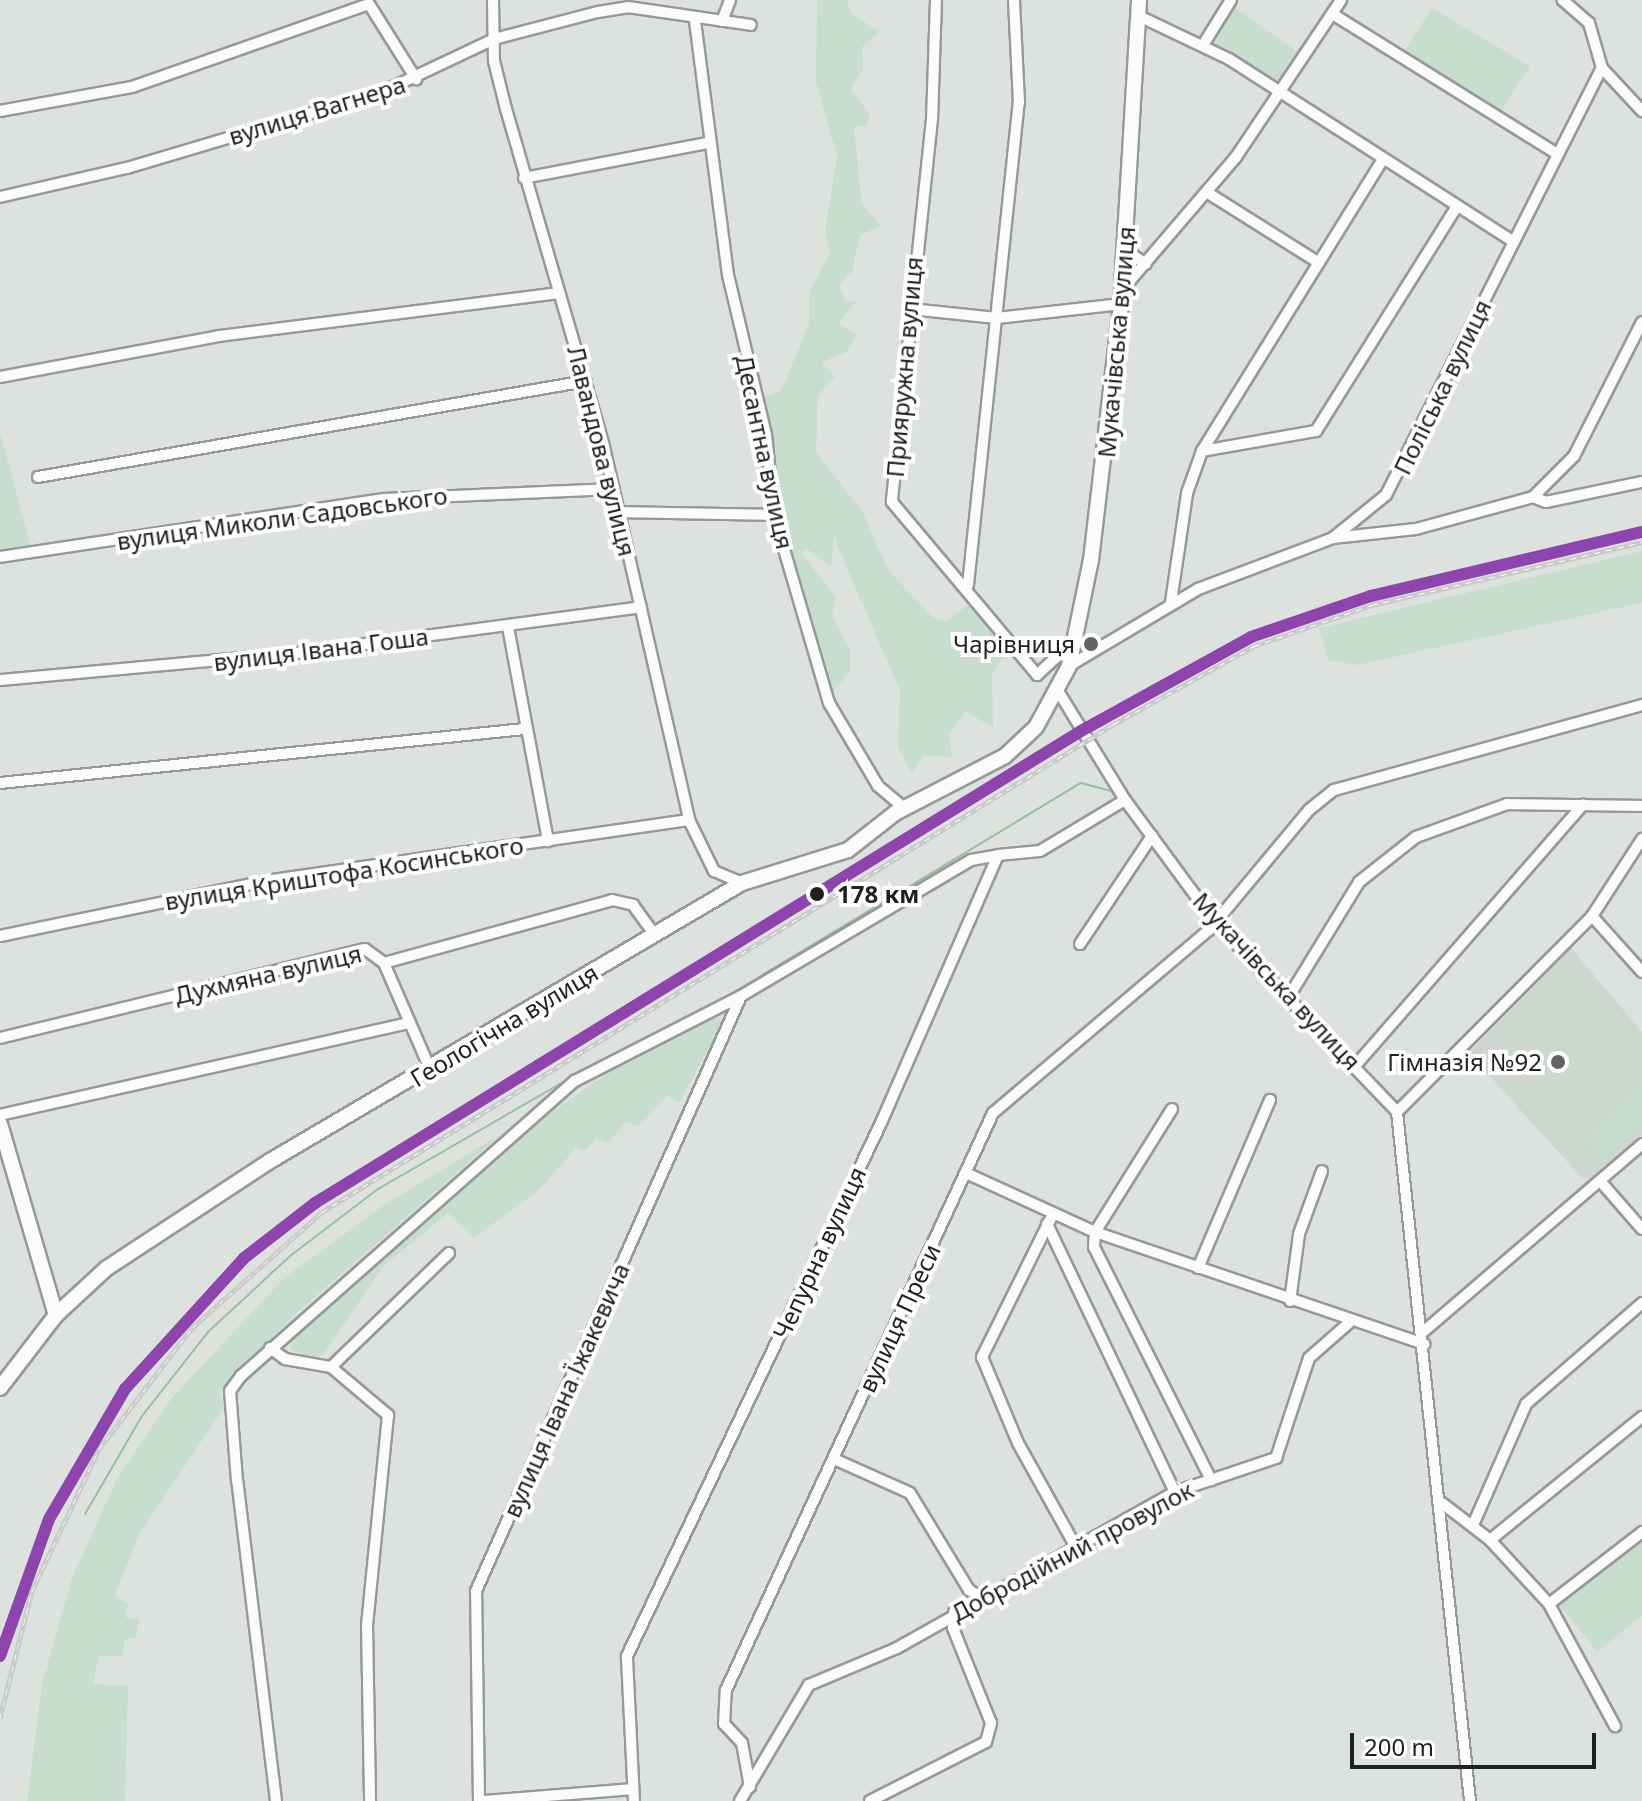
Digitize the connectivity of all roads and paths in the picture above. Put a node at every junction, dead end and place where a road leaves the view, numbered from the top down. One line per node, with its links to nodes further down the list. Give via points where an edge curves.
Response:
1 (493, 0): 14 (street, Лавандова вулиця)
2 (730, 0): 12 (street)
3 (936, 0): 34 (street, Прияружна вулиця, via 932,119)
4 (1014, 0): 35 (street, via 1022,70)
5 (1139, 0): 10 (street, Мукачівська вулиця)
6 (1231, 0): 15 (street)
7 (1341, 0): 9 (street)
8 (1563, 0): 16 (street, via 1589,23)
9 (1334, 15): 18 (street); 22 (street)
10 (1141, 17): 15 (street); 29 (street, Мукачівська вулиця)
11 (695, 21): 12 (street, вулиця Вагнера); 14 (street, вулиця Вагнера, via 628,7); 21 (street, Десантна вулиця)
12 (722, 21): 13 (street, вулиця Вагнера)
13 (751, 25)
14 (494, 39): 17 (street, вулиця Вагнера); 24 (street, Лавандова вулиця)
15 (1203, 45): 18 (street)
16 (1602, 68): 20 (street); 22 (street, Поліська вулиця)
17 (416, 79): 19 (street, via 369,4 132,87); 26 (street, вулиця Вагнера, via 127,168)
18 (1278, 94): 23 (street); 25 (street)
19 (0, 111)
20 (1642, 111)
21 (708, 143): 24 (street); 45 (street, Десантна вулиця, via 728,275 766,434)
22 (1554, 152): 28 (street, Поліська вулиця)
23 (1381, 162): 27 (street); 30 (street)
24 (524, 178): 32 (street, Лавандова вулиця)
25 (1208, 193): 30 (street); 31 (street)
26 (0, 197)
27 (1456, 208): 28 (street); 39 (street, via 1316,431)
28 (1511, 240): 46 (street, Поліська вулиця, via 1398,480)
29 (1125, 250): 31 (street); 33 (street, Мукачівська вулиця)
30 (1319, 263): 39 (street)
31 (1146, 264): 33 (street)
32 (558, 293): 37 (street, via 219,336); 38 (street, Лавандова вулиця)
33 (1121, 297): 35 (street); 52 (street, Мукачівська вулиця)
34 (911, 309): 35 (street); 48 (street, Прияружна вулиця, via 892,502)
35 (997, 318): 48 (street)
36 (1642, 322): 43 (street, via 1574,456)
37 (0, 377)
38 (586, 381): 40 (street); 42 (street, Лавандова вулиця)
39 (1202, 451): 49 (street, via 1187,493)
40 (38, 477)
41 (1642, 482): 43 (street, via 1546,502)
42 (614, 489): 44 (street, Лавандова вулиця); 47 (street, вулиця Миколи Садовського, via 384,499)
43 (1533, 497): 46 (street, via 1416,529)
44 (620, 512): 45 (street); 50 (street, Лавандова вулиця)
45 (774, 515): 62 (street, Десантна вулиця, via 829,703 878,786)
46 (1333, 538): 49 (street, Поліська вулиця)
47 (0, 557)
48 (968, 585): 52 (street, Прияружна вулиця, via 1037,675)
49 (1171, 602): 53 (street, Поліська вулиця, via 1124,639)
50 (641, 607): 51 (street, вулиця Івана Гоша); 63 (street, Лавандова вулиця)
51 (508, 627): 54 (street, вулиця Івана Гоша); 57 (street)
52 (1077, 638): 53 (street, Мукачівська вулиця)
53 (1069, 666): 55 (street, Мукачівська вулиця)
54 (0, 680)
55 (1058, 691): 59 (street, Мукачівська вулиця); 62 (street, Геологічна вулиця, via 1019,745)
56 (1642, 705): 70 (street, вулиця Преси, via 1334,790 1309,810)
57 (524, 729): 58 (street); 66 (street)
58 (0, 783)
59 (1125, 800): 64 (street, Мукачівська вулиця); 67 (street, via 1040,851)
60 (1583, 805): 61 (street); 77 (street, via 1507,804 1400,846 1359,882); 80 (street)
61 (1642, 806)
62 (904, 808): 68 (street, Геологічна вулиця, via 833,857)
63 (689, 820): 66 (street, вулиця Криштофа Косинського); 68 (street, Лавандова вулиця, via 714,871)
64 (1152, 836): 70 (street, Мукачівська вулиця); 73 (street)
65 (1642, 839): 69 (street)
66 (548, 841): 72 (street, вулиця Криштофа Косинського, via 265,881)
67 (998, 855): 76 (street, via 971,860); 118 (street, Чепурна вулиця, via 881,1123 627,1656)
68 (742, 883): 71 (street, Геологічна вулиця)
69 (1592, 916): 75 (street); 84 (street)
70 (1215, 922): 77 (street, Мукачівська вулиця); 89 (street, вулиця Преси, via 1000,1106)
71 (655, 935): 74 (street, Духмяна вулиця, via 633,905 612,900); 81 (street, Геологічна вулиця)
72 (0, 936)
73 (1080, 944)
74 (384, 963): 78 (street); 79 (street, Духмяна вулиця, via 365,949)
75 (1642, 972)
76 (741, 996): 101 (street, via 575,1081); 121 (street, вулиця Івана Їжакевича, via 476,1591)
77 (1288, 998): 80 (street, Мукачівська вулиця)
78 (408, 1023): 81 (street); 85 (street)
79 (0, 1038)
80 (1355, 1066): 84 (street, Мукачівська вулиця)
81 (431, 1071): 98 (street, Геологічна вулиця, via 190,1212 107,1268)
82 (1270, 1100): 95 (street)
83 (1172, 1109): 93 (street)
84 (1397, 1112): 100 (street)
85 (0, 1115)
86 (0, 1124): 98 (street)
87 (1640, 1149): 90 (street)
88 (1322, 1171): 96 (street, via 1299,1234)
89 (966, 1173): 91 (street); 105 (street, вулиця Преси)
90 (1601, 1182): 92 (street); 100 (street)
91 (1050, 1219): 93 (street); 107 (street); 112 (street, via 982,1357 1018,1443)
92 (1642, 1229)
93 (1095, 1232): 95 (street); 106 (street, via 1098,1262 1157,1362)
94 (449, 1253): 102 (street)
95 (1198, 1268): 96 (street)
96 (1290, 1301): 99 (street)
97 (1642, 1303): 109 (street, via 1526,1404)
98 (56, 1315): 103 (street, Геологічна вулиця)
99 (1349, 1323): 100 (street); 106 (street, Добродійний провулок, via 1309,1358 1276,1458)
100 (1424, 1338): 108 (street)
101 (270, 1348): 102 (street, via 285,1359); 119 (street, via 230,1391)
102 (331, 1367): 120 (street, via 388,1415 367,1624)
103 (0, 1388)
104 (1642, 1417): 111 (street)
105 (834, 1459): 113 (street, via 910,1493 969,1590); 117 (street, вулиця Преси, via 722,1706 726,1731 742,1743)
106 (1211, 1480): 107 (street, Добродійний провулок)
107 (1175, 1492): 112 (street, Добродійний провулок)
108 (1442, 1503): 109 (street); 125 (street)
109 (1473, 1525): 111 (street)
110 (1642, 1532): 114 (street)
111 (1490, 1540): 114 (street)
112 (1077, 1549): 113 (street, Добродійний провулок)
113 (979, 1596): 115 (street, Добродійний провулок)
114 (1549, 1604): 116 (street)
115 (954, 1612): 117 (street, Добродійний провулок, via 897,1648 800,1692); 124 (street, via 953,1628 991,1723 986,1742)
116 (1615, 1726)
117 (750, 1787): 123 (street, Добродійний провулок)
118 (632, 1789): 121 (street); 122 (street, Чепурна вулиця)
119 (276, 1801)
120 (370, 1801)
121 (481, 1801)
122 (634, 1801)
123 (740, 1801)
124 (870, 1801)
125 (1470, 1801)

